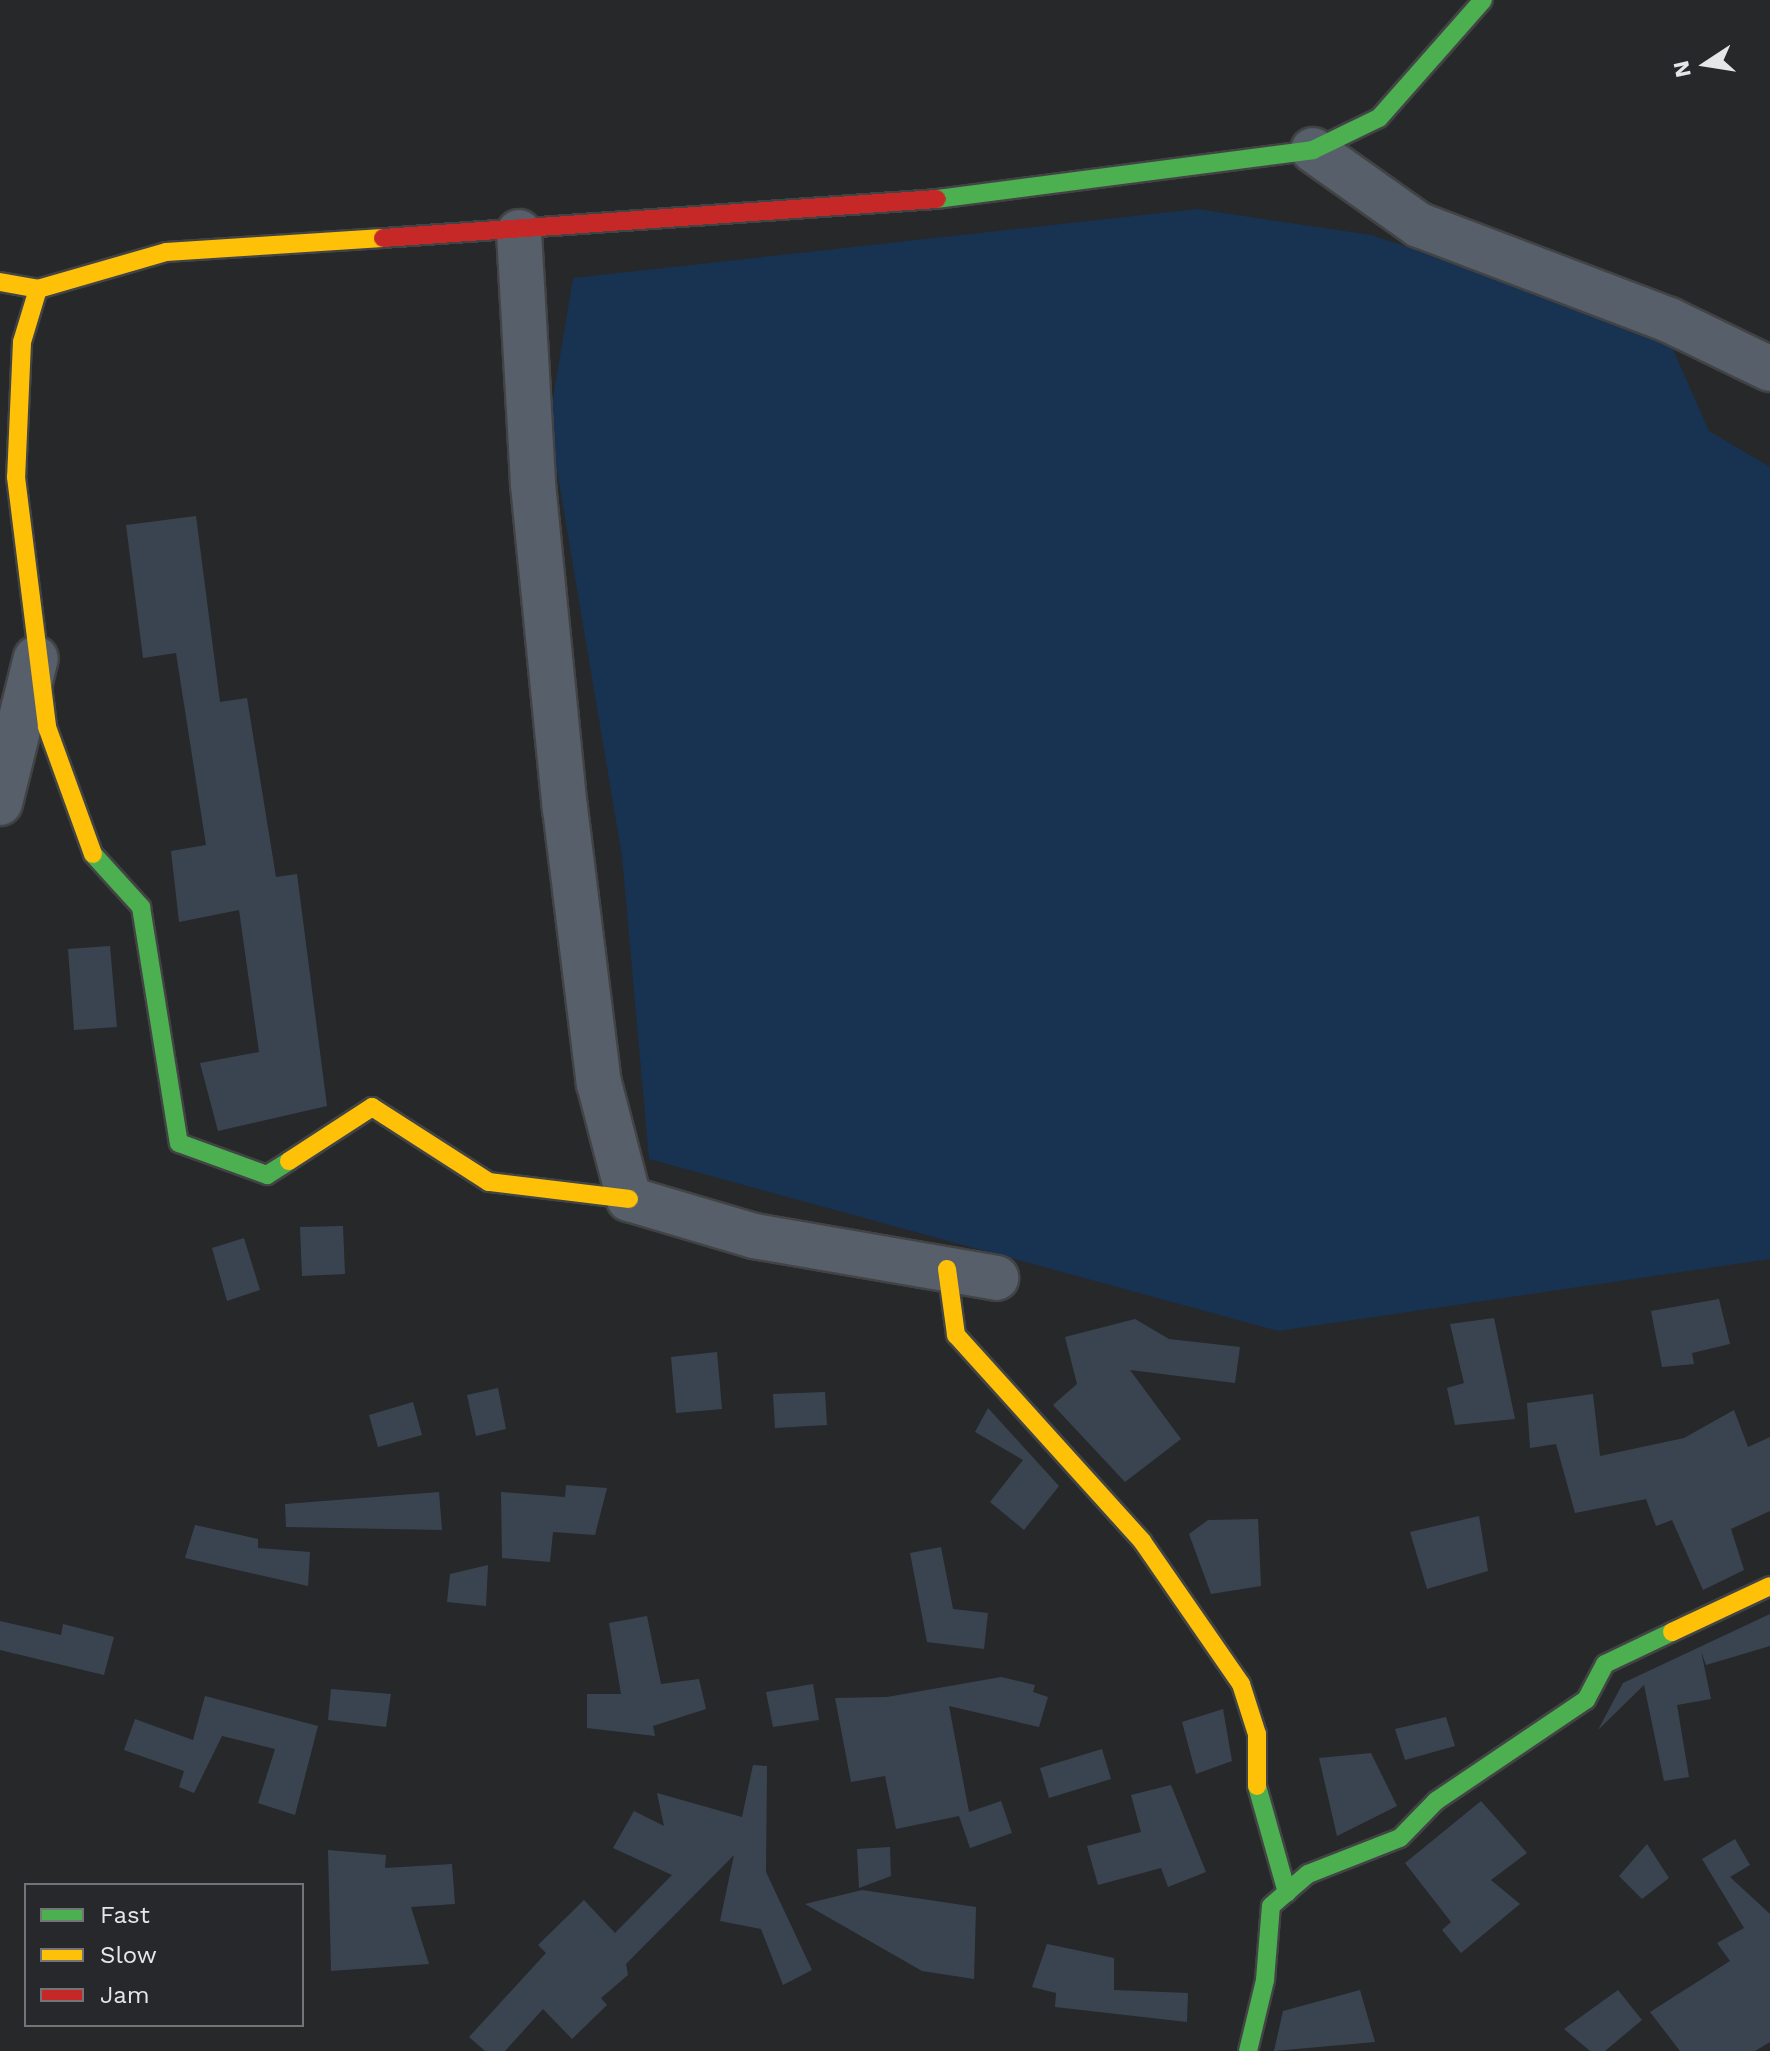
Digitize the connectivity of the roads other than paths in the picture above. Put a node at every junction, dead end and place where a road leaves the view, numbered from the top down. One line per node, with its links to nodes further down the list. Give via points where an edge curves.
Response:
1 (1483, 0): 2 (street, via 1379,118)
2 (1313, 150): 3 (street, via 887,206); 5 (street, via 1419,225 1669,320)
3 (519, 232): 4 (street, via 166,252); 8 (street, via 533,484 565,808 599,1083)
4 (13, 291): 6 (street, via 14,412)
5 (1770, 369)
6 (36, 655): 7 (street); 8 (street, via 66,795 98,866 141,907 179,1143 267,1175 372,1107 489,1182)
7 (0, 803)
8 (629, 1199): 9 (street, via 754,1236)
9 (947, 1269): 10 (street); 12 (street, via 956,1335 1142,1541 1241,1684 1257,1734 1257,1799)
10 (996, 1278)
11 (1770, 1586): 12 (street, via 1605,1664 1586,1700 1436,1801 1400,1838 1308,1874)
12 (1287, 1893): 13 (street, via 1271,1906 1265,1980)
13 (1248, 2051)

